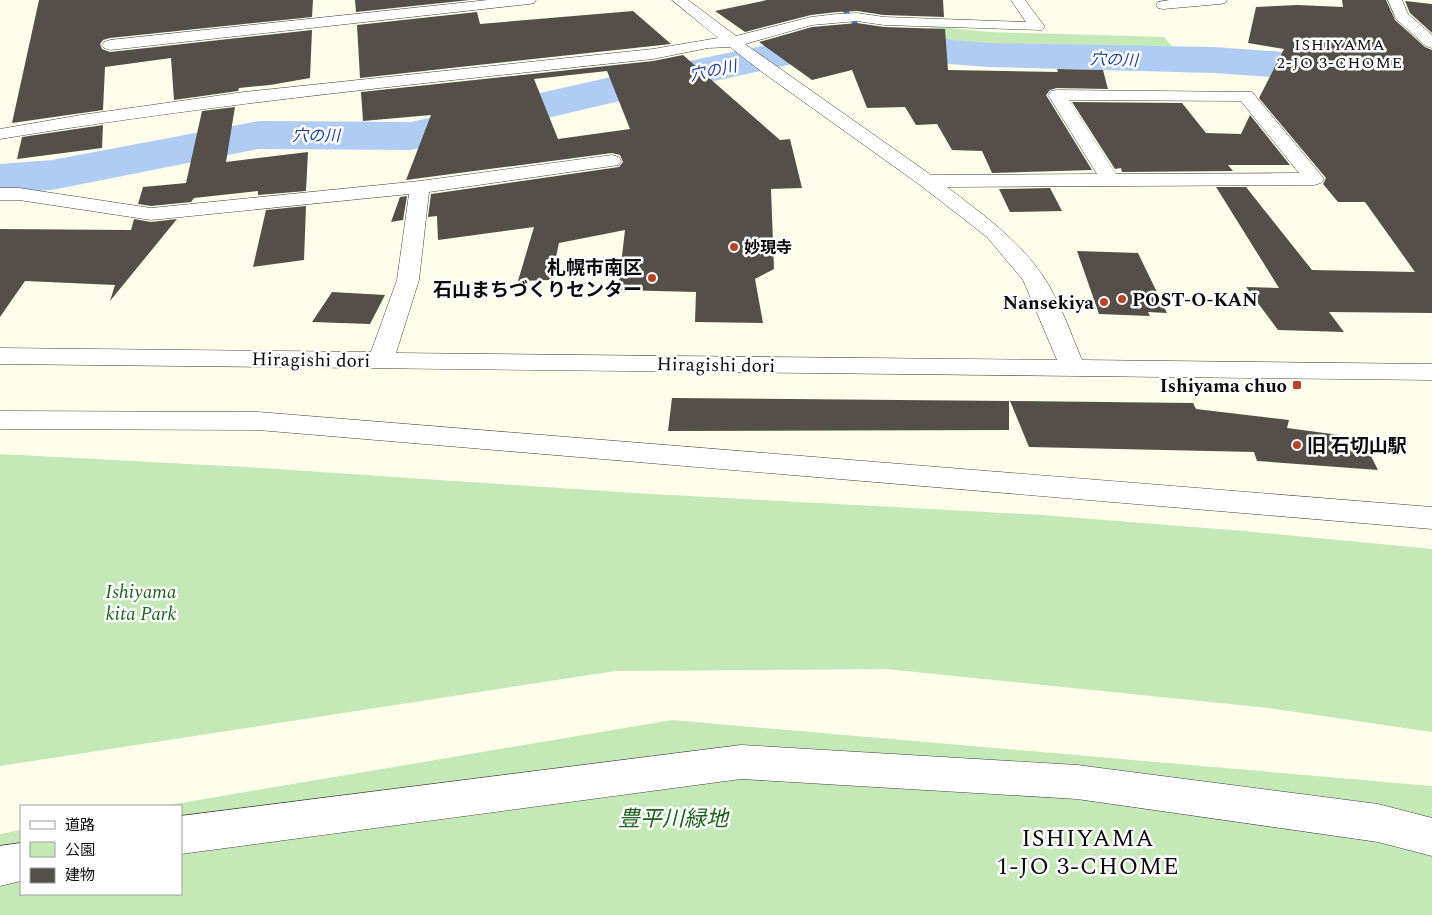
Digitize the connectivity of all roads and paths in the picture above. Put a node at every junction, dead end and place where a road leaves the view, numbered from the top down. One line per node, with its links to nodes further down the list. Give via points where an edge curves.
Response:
1 (529, 0): 10 (street)
2 (679, 0): 11 (street)
3 (1018, 0): 8 (street, via 1037,27)
4 (1220, 0): 6 (street)
5 (1395, 0): 9 (street, via 1401,16)
6 (1163, 5)
7 (870, 7): 8 (street)
8 (884, 21): 11 (street, via 857,17 811,21)
9 (1432, 43)
10 (110, 45)
11 (737, 45): 12 (street, via 708,43 653,54 249,96 88,118); 15 (street)
12 (0, 134)
13 (612, 161): 16 (street)
14 (1110, 180): 14 (street, via 1314,179 1246,96 1058,95); 15 (street)
15 (927, 181): 20 (street, via 994,233 1032,278)
16 (420, 186): 17 (street, via 151,214); 19 (street, via 408,280)
17 (0, 194)
18 (0, 356): 19 (street, Hiragishi dori)
19 (381, 360): 20 (street, Hiragishi dori)
20 (1073, 369): 21 (street, Hiragishi dori)
21 (1432, 372)
22 (0, 420): 23 (street, via 258,421)
23 (1432, 518)
24 (182, 835): 25 (street, via 741,762 1077,782 1378,823)
25 (1432, 836)
26 (20, 862): 27 (street)
27 (0, 866)

